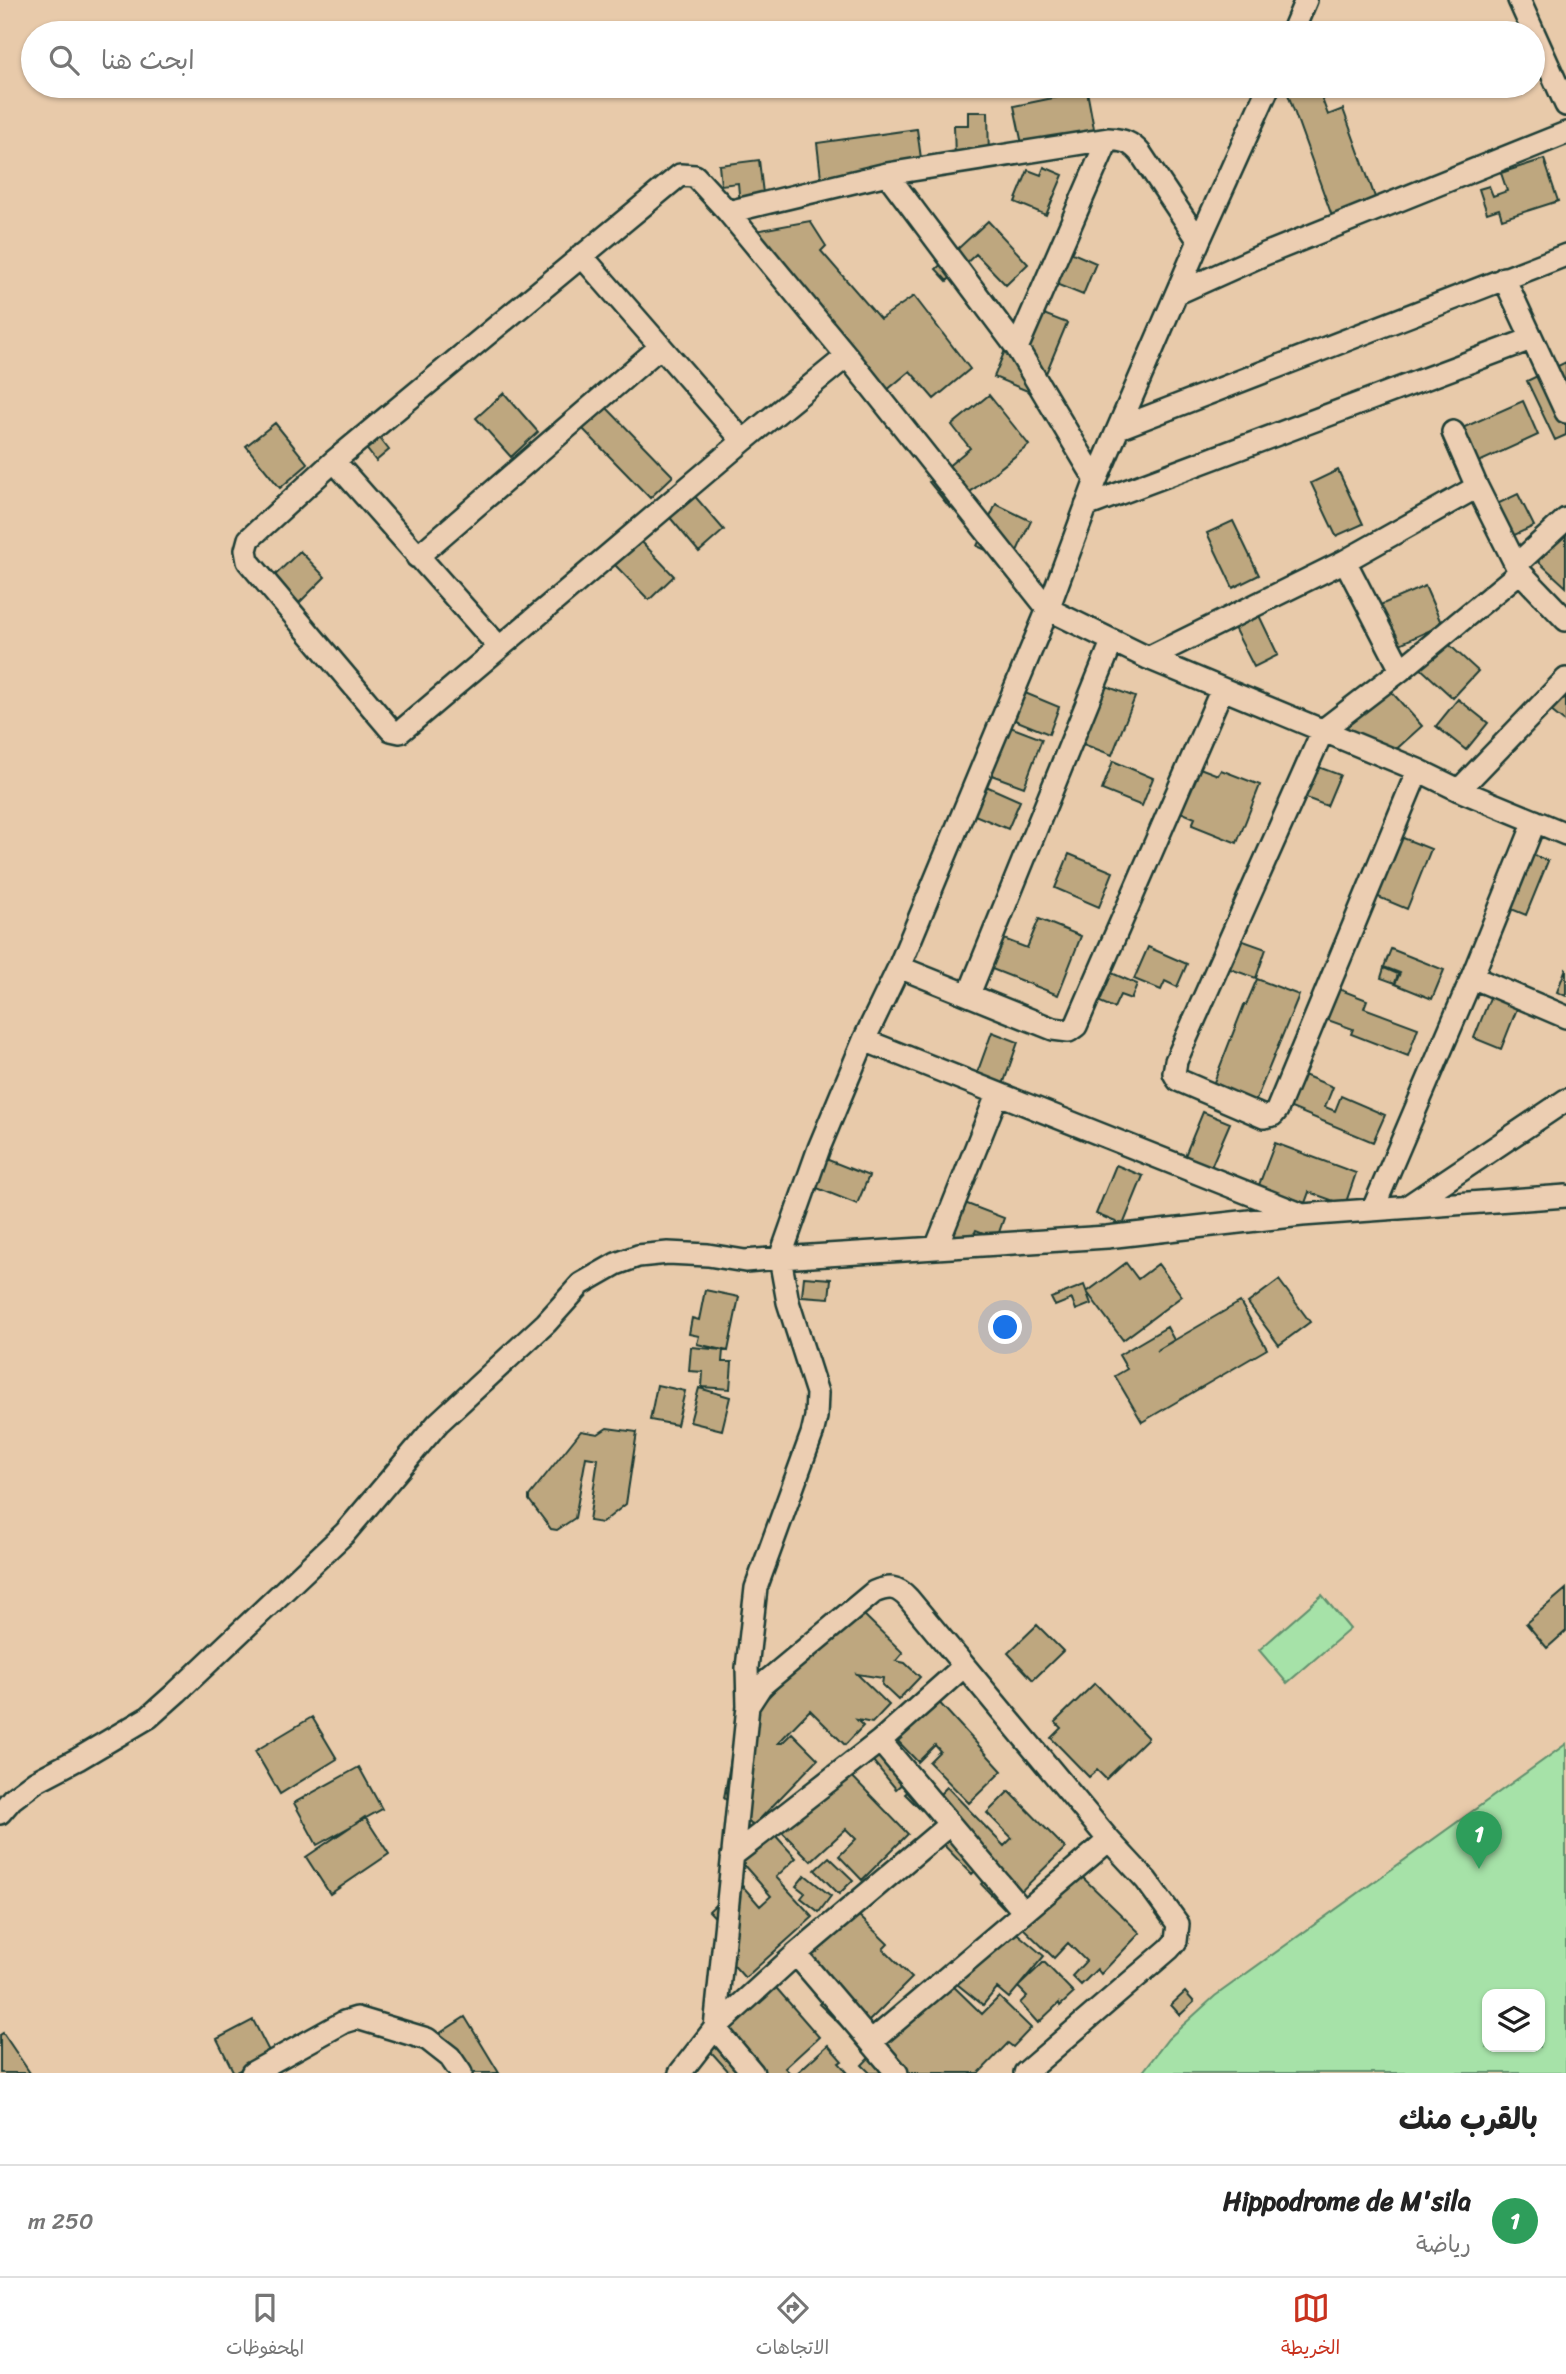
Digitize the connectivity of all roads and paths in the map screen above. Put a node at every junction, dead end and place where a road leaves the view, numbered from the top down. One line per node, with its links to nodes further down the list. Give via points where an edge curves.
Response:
1 (1306, 0): 3 (street)
2 (1519, 0): 4 (street)
3 (1297, 21)
4 (1528, 21)
5 (1545, 58): 7 (street)
6 (1264, 98): 12 (street)
7 (1566, 105)
8 (1566, 133): 16 (street)
9 (1108, 139): 10 (street); 12 (street, via 1134,145); 19 (street)
10 (887, 174): 11 (street); 19 (street)
11 (728, 212): 14 (street, via 695,176 680,175); 20 (street)
12 (1199, 241): 16 (street)
13 (1566, 254): 15 (street)
14 (582, 255): 18 (street); 25 (street)
15 (1504, 278): 17 (street); 22 (street)
16 (1178, 293): 22 (street)
17 (1531, 339): 21 (street); 28 (street)
18 (660, 347): 24 (street); 30 (street)
19 (1017, 348): 26 (street)
20 (847, 356): 24 (street); 33 (street)
21 (1566, 412)
22 (1119, 428): 26 (street)
23 (1453, 432): 27 (street)
24 (743, 441): 36 (street)
25 (334, 461): 30 (street); 36 (street, via 249,539 248,561 391,730 400,732)
26 (1096, 480): 28 (street)
27 (1477, 487): 31 (street); 32 (street)
28 (1086, 506): 33 (street)
29 (1566, 519): 32 (street)
30 (417, 557): 36 (street)
31 (1345, 561): 37 (street); 38 (street)
32 (1518, 568): 34 (street); 38 (street)
33 (1048, 609): 35 (street); 46 (street)
34 (1566, 620)
35 (1112, 642): 37 (street); 48 (street)
36 (499, 647)
37 (1148, 658): 40 (street)
38 (1401, 670): 41 (street)
39 (1566, 680): 43 (street)
40 (1222, 689): 41 (street); 48 (street, via 1076,1026 1069,1031 1053,1029)
41 (1323, 730): 42 (street); 42 (street, via 1174,1069 1178,1080 1222,1101 1264,1117 1277,1110)
42 (1418, 770): 43 (street)
43 (1459, 790): 44 (street)
44 (1535, 821): 45 (street); 47 (street)
45 (1566, 834)
46 (899, 967): 48 (street); 50 (street)
47 (1472, 977): 49 (street); 55 (street)
48 (969, 994)
49 (1566, 1017)
50 (864, 1040): 51 (street); 58 (street, via 819,1147)
51 (997, 1095): 56 (street); 57 (street)
52 (1566, 1100): 54 (street)
53 (1566, 1196): 54 (street)
54 (1407, 1207): 55 (street)
55 (1373, 1209): 56 (street)
56 (1302, 1215): 57 (street, via 1107,1237)
57 (936, 1248): 58 (street)
58 (780, 1258): 60 (street, via 818,1404 812,1434 756,1588 747,1668); 62 (street, via 758,1262 708,1255 638,1256 581,1284 439,1423 345,1533 177,1692 149,1717 36,1781)
59 (963, 1667): 60 (street, via 901,1591 883,1588 761,1686); 61 (street); 64 (street)
60 (748, 1706): 65 (street)
61 (880, 1741): 63 (street); 65 (street)
62 (0, 1812)
63 (950, 1824): 66 (street); 67 (street)
64 (1109, 1840): 66 (street); 70 (street, via 1178,1924 1176,1941)
65 (732, 1856): 68 (street)
66 (1024, 1912): 69 (street)
67 (796, 1954): 68 (street); 69 (street)
68 (715, 2028): 73 (street); 74 (street)
69 (871, 2042): 75 (street)
70 (1028, 2072)
71 (252, 2073): 72 (street, via 357,2018 427,2039 450,2057)
72 (461, 2073)
73 (680, 2073)
74 (752, 2073)
75 (897, 2073)

